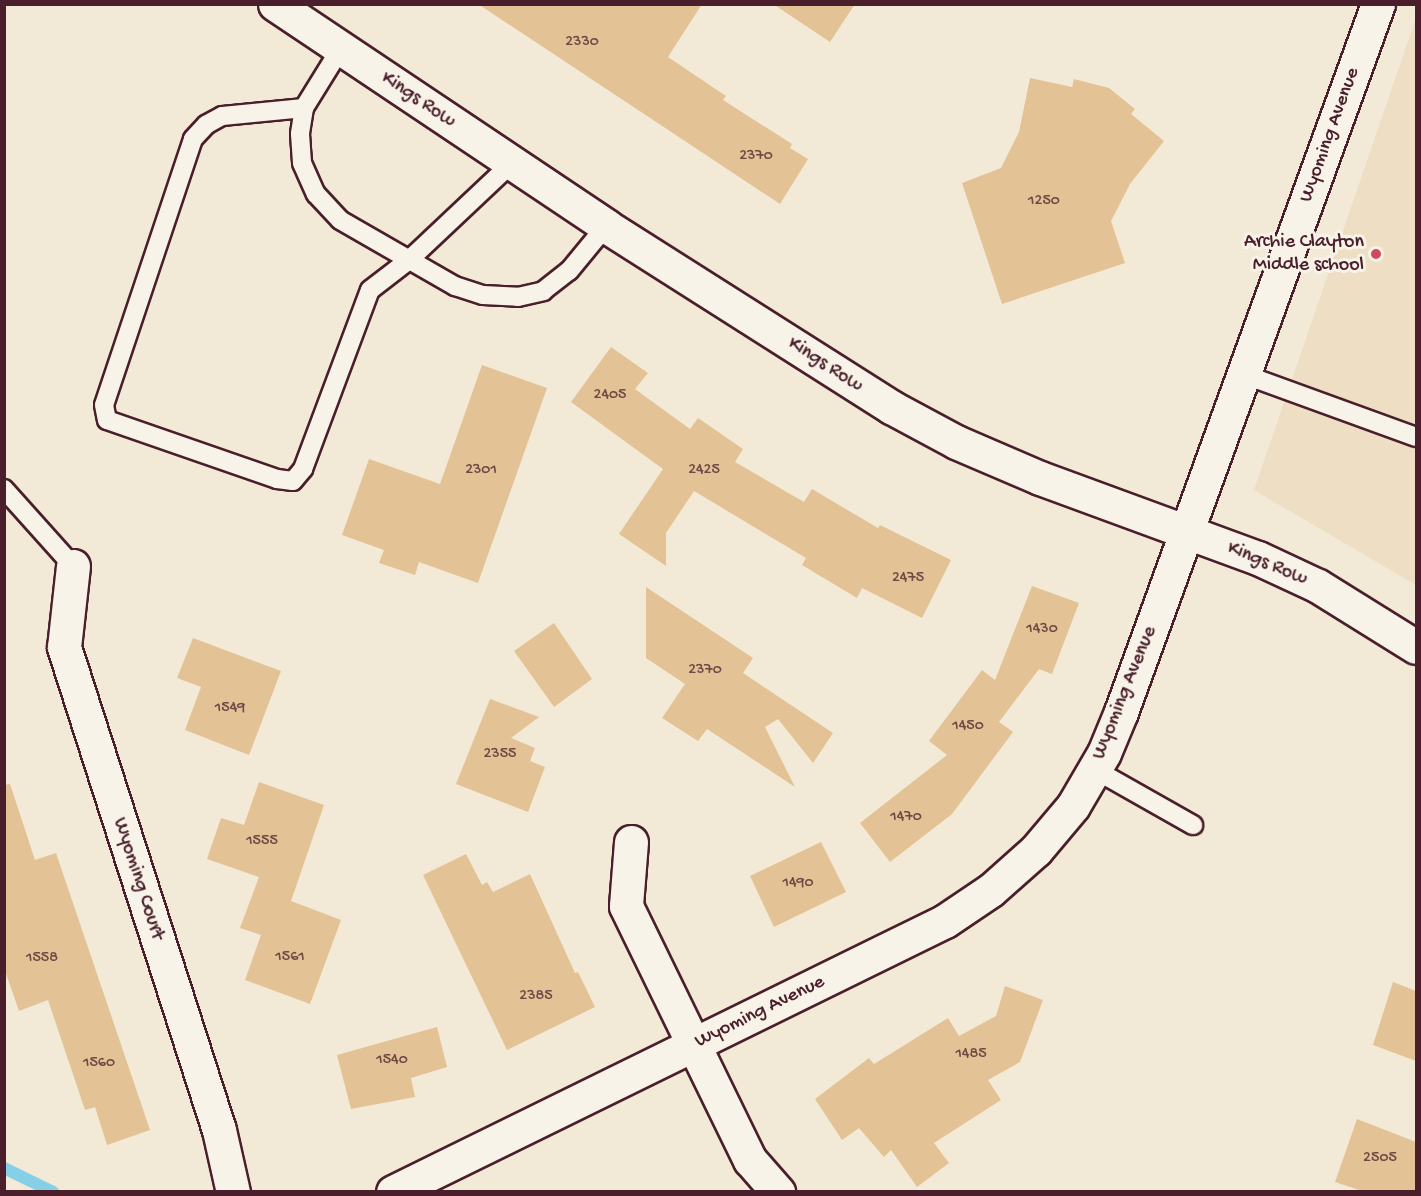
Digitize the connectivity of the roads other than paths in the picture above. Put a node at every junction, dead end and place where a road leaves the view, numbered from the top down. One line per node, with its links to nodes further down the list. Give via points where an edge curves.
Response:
1 (275, 4): 3 (street, Kings Row)
2 (1378, 4): 8 (street, Wyoming Avenue)
3 (341, 48): 4 (lane); 5 (street, Kings Row)
4 (304, 108): 7 (lane, via 300,134 302,163 316,194 340,220); 7 (lane, via 222,116 193,139 104,405 104,416 196,451 293,481 303,469 370,290)
5 (512, 163): 6 (street, Kings Row); 7 (lane)
6 (606, 226): 7 (lane, via 569,271 543,291 518,297 483,295 455,286); 11 (street, Kings Row, via 862,390 956,442)
7 (409, 260)
8 (1243, 374): 9 (lane); 11 (street, Wyoming Avenue)
9 (1416, 436)
10 (4, 489): 12 (lane)
11 (1186, 532): 13 (street, Kings Row, via 1258,558 1318,586); 14 (street, Wyoming Avenue, via 1121,712)
12 (73, 566): 18 (street, Wyoming Court, via 64,647 219,1130)
13 (1416, 646)
14 (1094, 770): 15 (lane); 17 (street, Wyoming Avenue, via 1073,806 1036,850 992,890 945,921)
15 (1193, 825)
16 (631, 842): 17 (street, via 626,906)
17 (693, 1045): 19 (street, Wyoming Avenue); 20 (street, via 750,1160)
18 (233, 1191)
19 (393, 1191)
20 (778, 1191)

